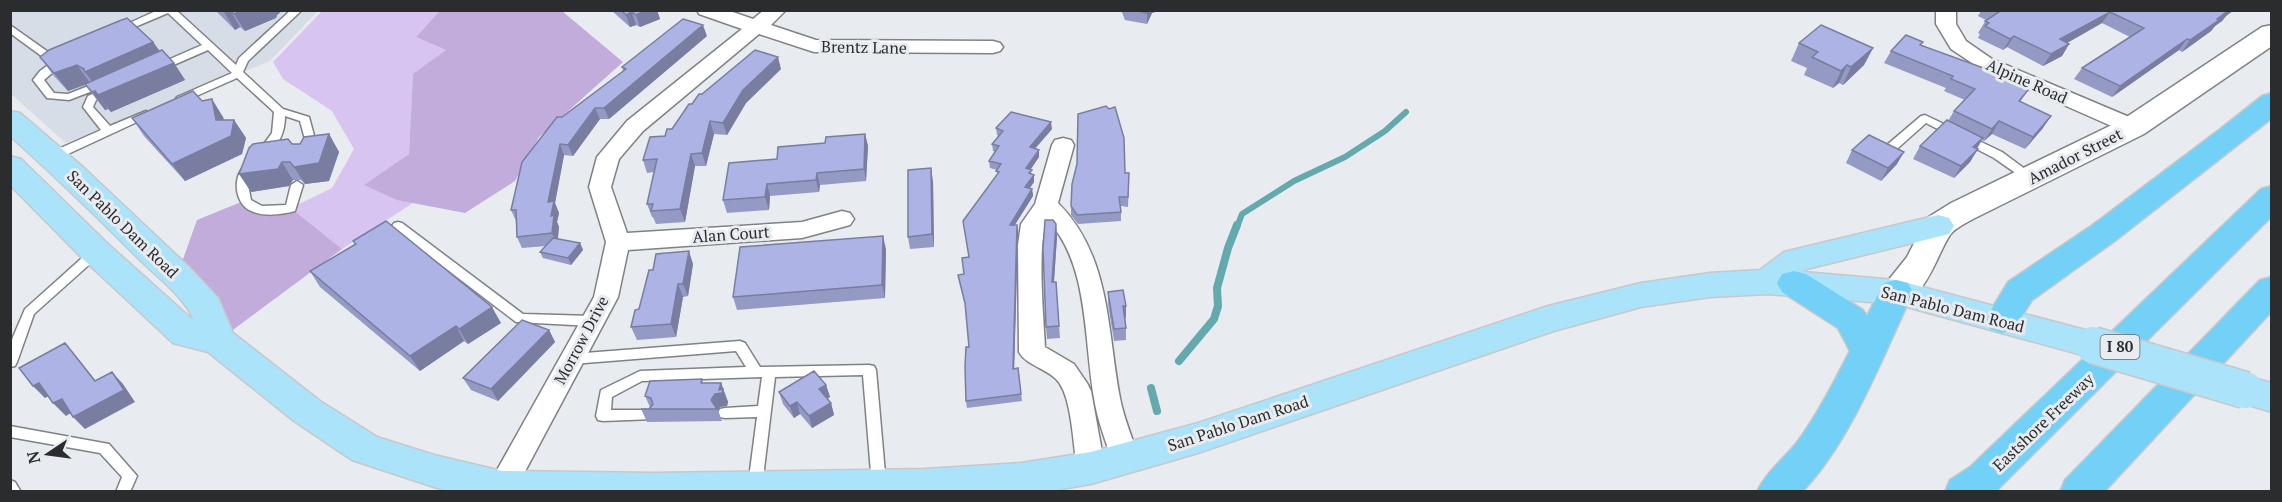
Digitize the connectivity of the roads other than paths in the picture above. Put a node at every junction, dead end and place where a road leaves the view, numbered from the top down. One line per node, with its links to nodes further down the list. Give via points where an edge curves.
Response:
1 (169, 10): 9 (lane, via 113,33); 10 (lane)
2 (297, 10): 13 (lane, via 243,60)
3 (706, 10): 6 (street, Brentz Lane)
4 (777, 10): 6 (street)
5 (1946, 10): 19 (street, Alpine Road, via 1946,24 1958,45 1985,63)
6 (754, 27): 11 (street, Brentz Lane, via 814,46); 33 (street, via 635,126 608,157 600,187)
7 (10, 28): 15 (lane, via 62,61 38,80 51,96 69,97)
8 (2271, 33): 19 (street, Amador Street)
9 (110, 42)
10 (206, 44): 12 (lane); 13 (lane)
11 (993, 47)
12 (145, 70)
13 (237, 74): 17 (lane); 20 (lane)
14 (123, 84): 20 (lane, via 88,103)
15 (92, 88)
16 (2271, 102): 39 (highway, via 2105,232 2020,291)
17 (279, 111): 23 (lane, via 305,119 311,143); 27 (lane, via 281,128 277,140 244,173 240,188 254,209 268,211 291,208)
18 (10, 120): 24 (main road, San Pablo Dam Road)
19 (2133, 127): 26 (street, Amador Street)
20 (108, 130): 24 (lane)
21 (1063, 145): 29 (street)
22 (1885, 153): 26 (lane, via 1925,118 1998,155)
23 (307, 156)
24 (51, 157): 40 (main road, San Pablo Dam Road, via 206,307)
25 (10, 166): 34 (main road, San Pablo Dam Road)
26 (2031, 178): 32 (street, Amador Street)
27 (297, 185)
28 (2271, 197): 59 (highway, Eastshore Freeway / I 80, via 2092,375 1984,478)
29 (1046, 205): 50 (street, via 1057,214 1082,257 1095,305 1107,398); 50 (street, via 1033,224 1030,245 1032,352 1066,370 1073,380)
30 (842, 219): 33 (street, Alan Court, via 802,230)
31 (398, 226): 38 (lane, via 519,319)
32 (1938, 226): 35 (main road, via 1796,261); 37 (street, via 1921,264)
33 (618, 242): 38 (street, Morrow Drive, via 606,297)
34 (96, 252): 40 (main road, San Pablo Dam Road, via 186,334); 43 (lane, via 29,312)
35 (1781, 283): 37 (main road, San Pablo Dam Road); 41 (highway, via 1851,319); 50 (main road, San Pablo Dam Road, via 1710,285 1641,295 1548,319)
36 (2271, 289): 60 (highway)
37 (1896, 292): 39 (main road, San Pablo Dam Road); 41 (highway)
38 (592, 321): 42 (street, Morrow Drive)
39 (2002, 321): 45 (main road, San Pablo Dam Road, bridge)
40 (218, 341): 54 (main road, San Pablo Dam Road, via 307,411 365,449)
41 (1867, 350): 58 (highway, via 1821,438)
42 (572, 358): 44 (lane, via 740,346); 54 (street, Morrow Drive)
43 (10, 362)
44 (763, 372): 46 (lane); 48 (lane, via 640,376 606,394 603,416); 53 (lane, via 869,370)
45 (2258, 394)
46 (764, 411): 47 (lane); 55 (lane)
47 (725, 413)
48 (649, 415)
49 (10, 431): 57 (lane, via 104,448 130,476)
50 (1109, 464): 51 (main road, San Pablo Dam Road)
51 (1020, 485): 53 (main road, San Pablo Dam Road)
52 (10, 486): 56 (lane)
53 (879, 486): 55 (main road, San Pablo Dam Road)
54 (502, 487): 55 (main road, San Pablo Dam Road)
55 (755, 488)
56 (14, 492)
57 (123, 492)
58 (1776, 492)
59 (1964, 492)
60 (2079, 492)

